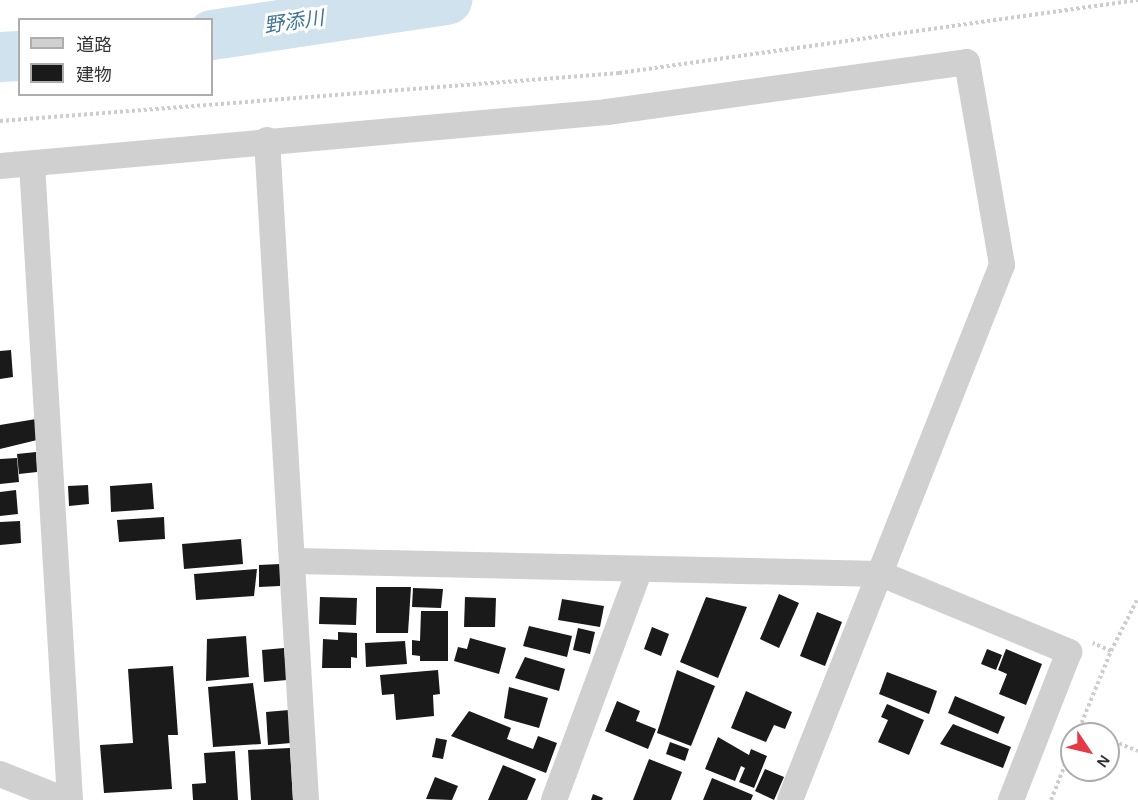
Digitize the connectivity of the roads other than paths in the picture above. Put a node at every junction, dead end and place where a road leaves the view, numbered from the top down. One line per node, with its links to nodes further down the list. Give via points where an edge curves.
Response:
1 (267, 140): 2 (street); 4 (street); 6 (street, via 607,112 967,62 1002,265)
2 (32, 164): 3 (street); 9 (street)
3 (0, 166)
4 (296, 561): 5 (street); 10 (street)
5 (639, 572): 6 (street); 11 (street)
6 (881, 574): 12 (street); 13 (street, via 1069,652)
7 (0, 774): 8 (street)
8 (65, 800)
9 (70, 800)
10 (306, 800)
11 (554, 800)
12 (790, 800)
13 (1011, 800)

